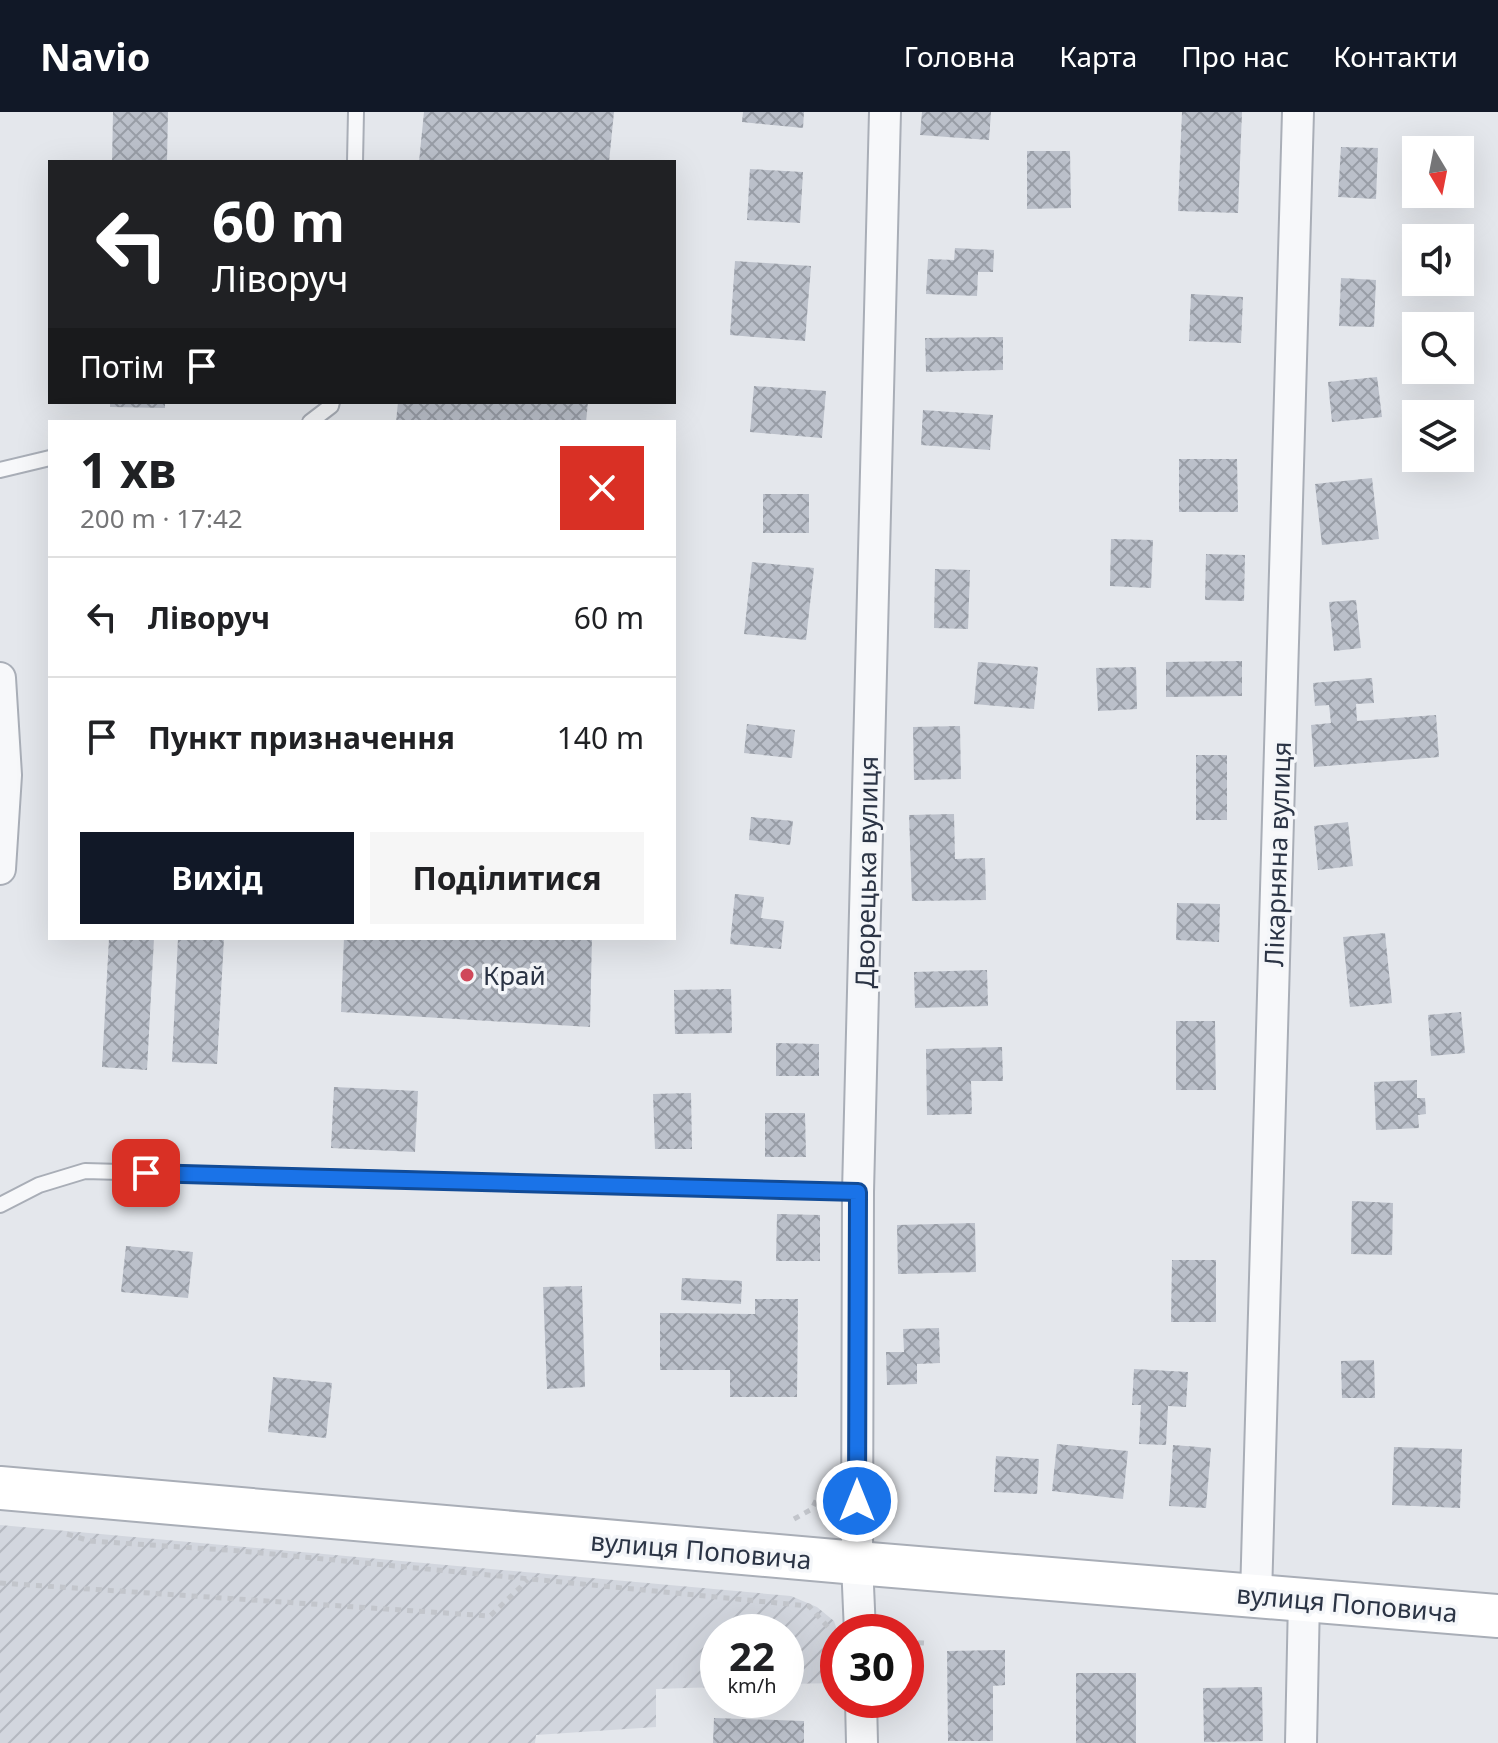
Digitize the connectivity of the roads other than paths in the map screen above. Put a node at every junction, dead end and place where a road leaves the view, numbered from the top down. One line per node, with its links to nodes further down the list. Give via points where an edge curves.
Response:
1 (356, 112): 4 (lane)
2 (885, 112): 11 (street, Дворецька вулиця)
3 (1298, 112): 15 (street, Лікарняна вулиця)
4 (355, 160)
5 (332, 404): 6 (lane)
6 (313, 420)
7 (48, 458): 8 (lane)
8 (0, 470)
9 (0, 678): 10 (street, via 6,775)
10 (0, 869)
11 (858, 1192): 12 (lane, via 85,1171 39,1185); 14 (street, Дворецька вулиця)
12 (0, 1205)
13 (0, 1488): 14 (main road, вулиця Поповича)
14 (857, 1563): 15 (main road, вулиця Поповича); 17 (street, Дворецька вулиця)
15 (1256, 1596): 16 (main road, вулиця Поповича)
16 (1304, 1599): 18 (main road, вулиця Поповича); 21 (street)
17 (859, 1614)
18 (1498, 1616)
19 (861, 1718): 20 (street)
20 (862, 1743)
21 (1301, 1743)

